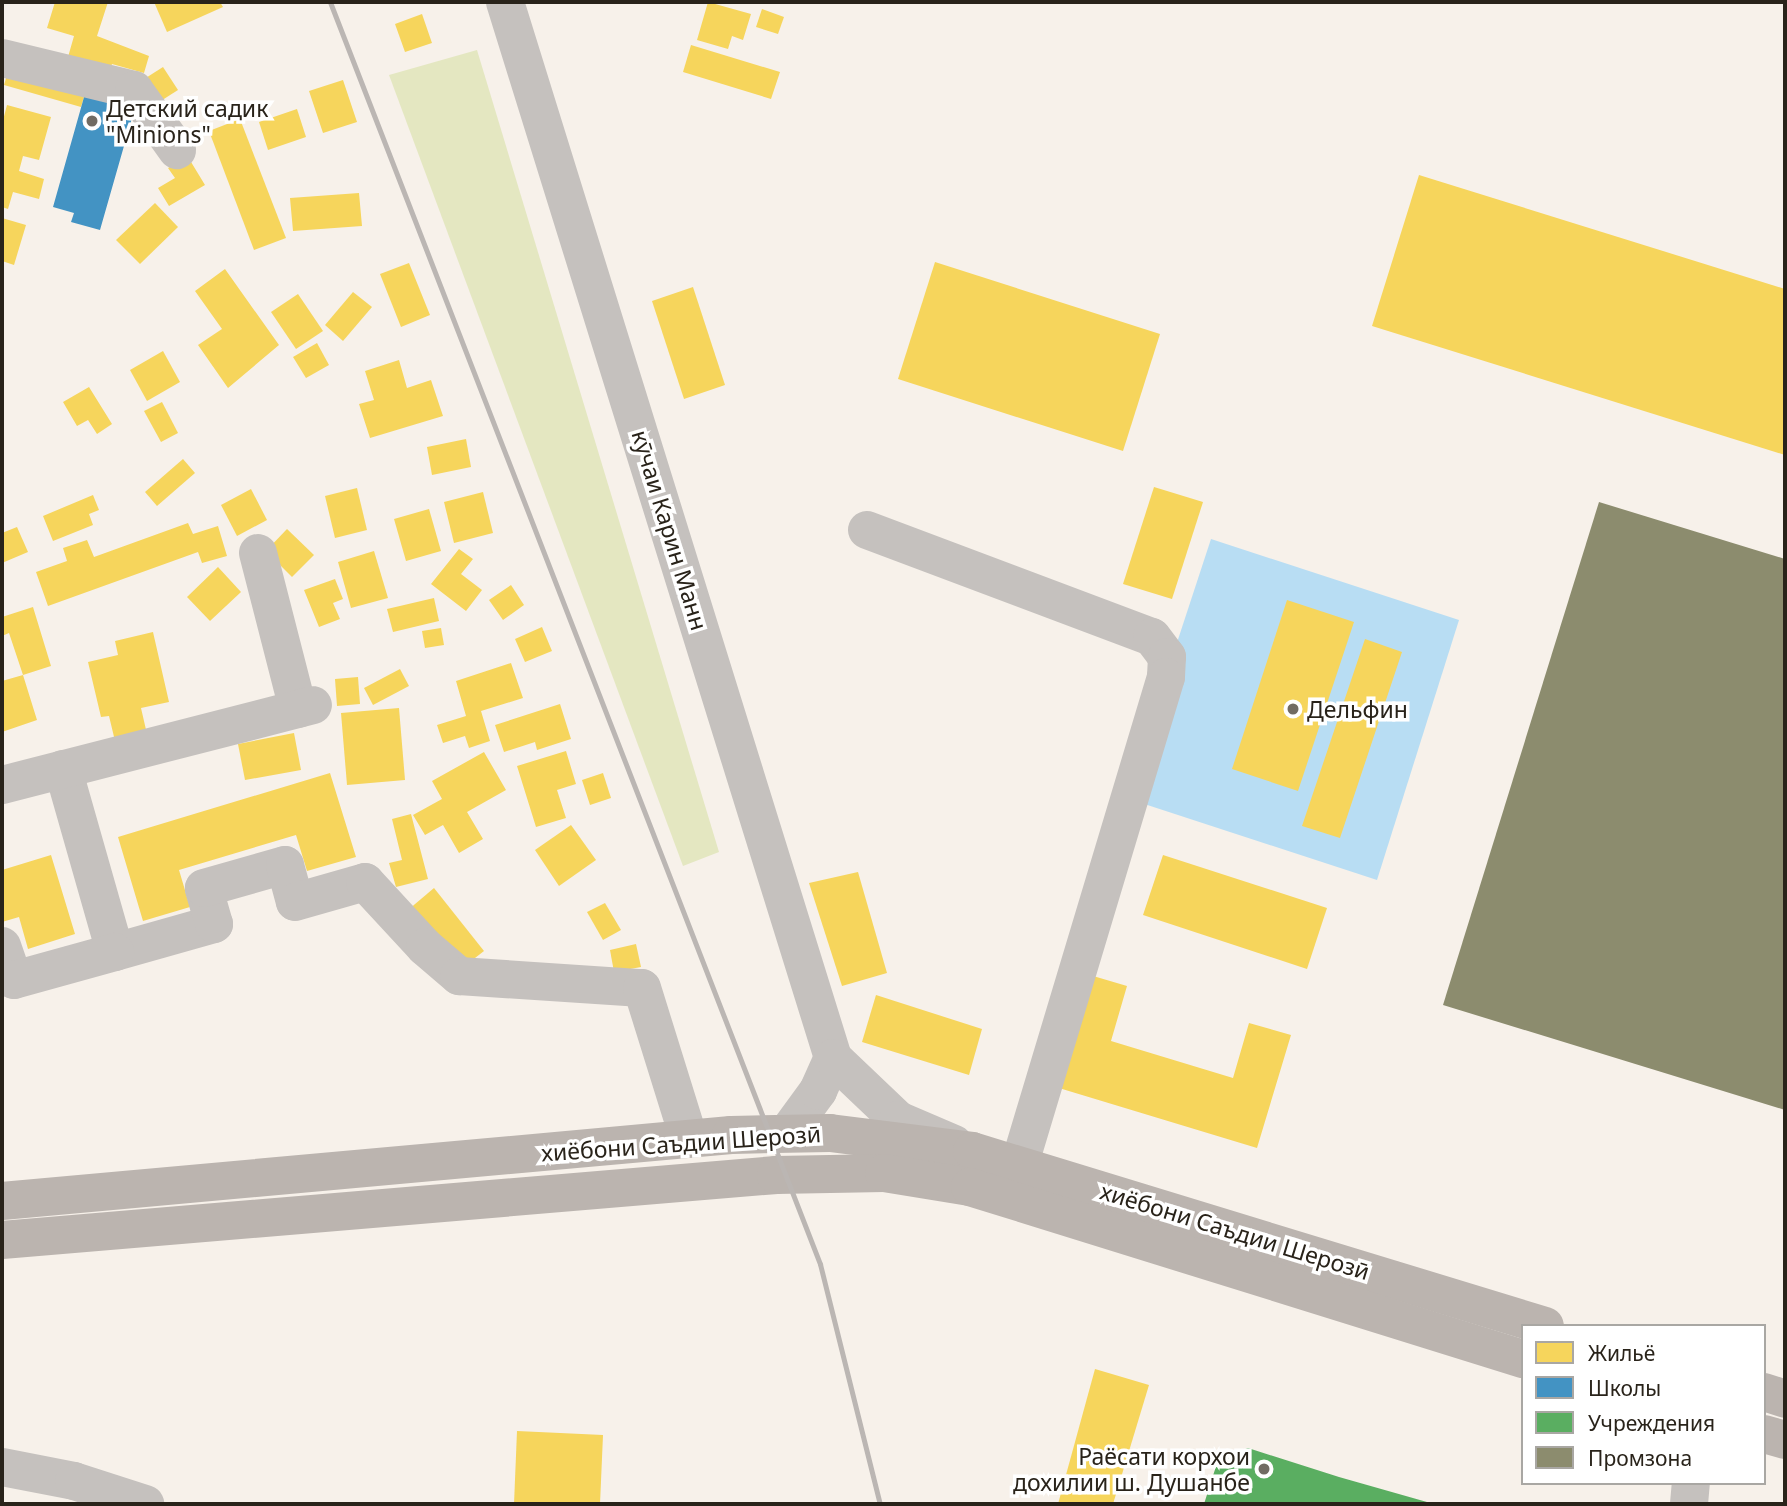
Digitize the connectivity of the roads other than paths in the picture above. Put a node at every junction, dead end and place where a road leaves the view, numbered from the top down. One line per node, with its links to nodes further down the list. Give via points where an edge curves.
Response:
1 (505, 2): 10 (street, кӯчаи Карин Манн)
2 (2, 58): 3 (street, via 134,90)
3 (177, 150)
4 (867, 530): 14 (street, via 1152,637 1167,656 1166,677)
5 (258, 553): 6 (street, via 305,707)
6 (63, 769): 7 (street); 9 (street)
7 (2, 785)
8 (2, 946): 9 (street, via 14,980)
9 (116, 952): 12 (street, via 214,924 204,888 285,865 295,902 365,882 425,947 459,976 642,988)
10 (832, 1058): 11 (street, via 818,1091); 13 (street, кӯчаи Карин Манн, via 898,1120)
11 (788, 1132): 12 (highway, хиёбони Саъдии Шерозӣ); 13 (highway, хиёбони Саъдии Шерозӣ)
12 (689, 1139): 15 (highway, хиёбони Саъдии Шерозӣ)
13 (972, 1151): 14 (highway, хиёбони Саъдии Шерозӣ)
14 (1019, 1166): 17 (highway, хиёбони Саъдии Шерозӣ)
15 (2, 1200)
16 (2, 1240): 18 (highway, хиёбони Саъдии Шерозӣ, via 776,1175 884,1173 970,1187)
17 (1538, 1324)
18 (1521, 1358)
19 (1766, 1393): 20 (highway)
20 (1785, 1399)
21 (1766, 1435): 22 (highway)
22 (1785, 1440)
23 (2, 1467): 25 (street, via 74,1481)
24 (1691, 1485): 26 (street)
25 (145, 1504)
26 (1689, 1504)

